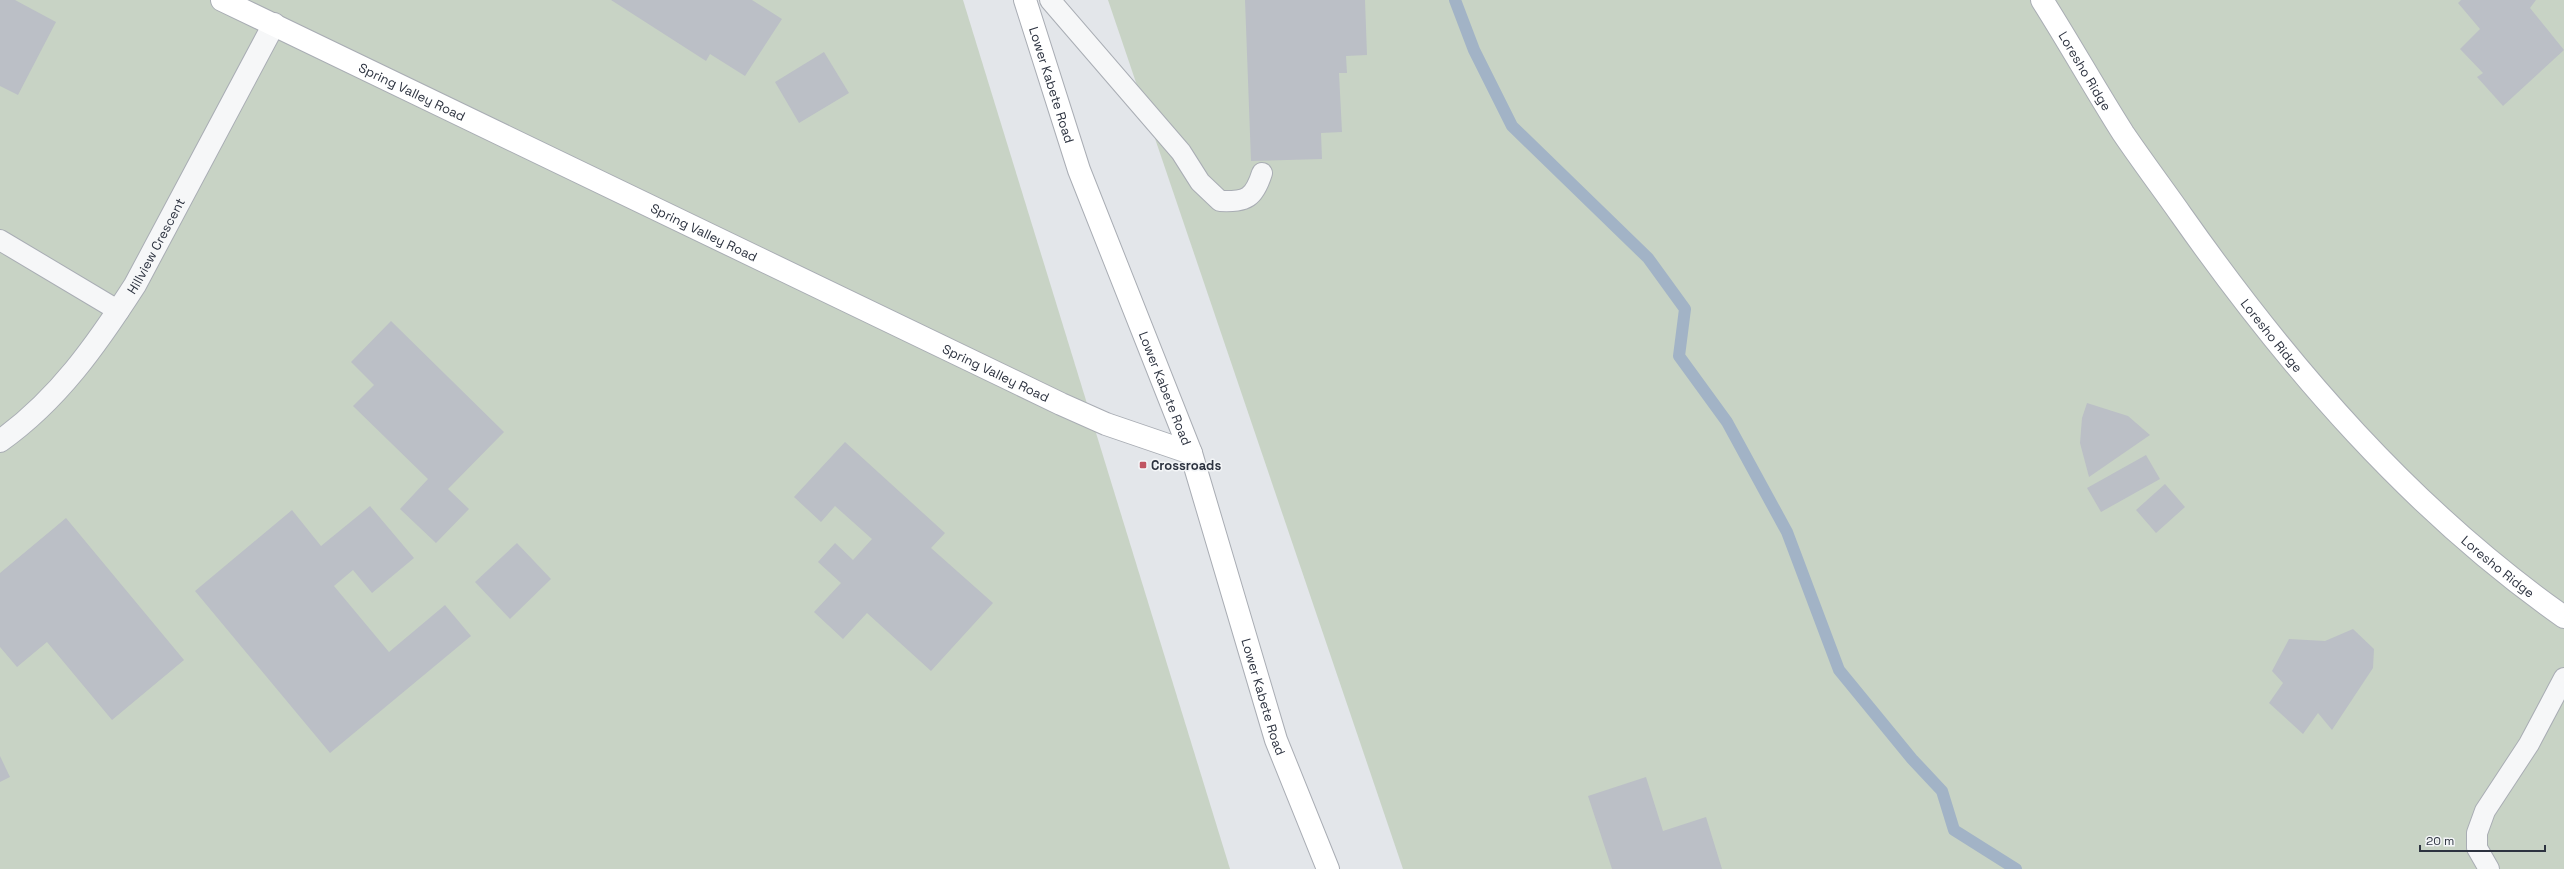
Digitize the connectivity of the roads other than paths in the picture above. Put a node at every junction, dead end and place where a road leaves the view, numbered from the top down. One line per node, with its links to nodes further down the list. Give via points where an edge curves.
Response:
1 (222, 0): 5 (street, Spring Valley Road)
2 (1025, 0): 10 (street, Lower Kabete Road, via 1082,177)
3 (1050, 0): 6 (lane, via 1181,152 1200,182 1220,201 1240,202 1257,190)
4 (2042, 0): 11 (street, Loresho Ridge, via 2124,133 2230,284 2297,368 2407,487 2464,540)
5 (274, 24): 8 (street, Hillview Crescent, via 135,285); 10 (street, Spring Valley Road, via 1068,407 1106,424)
6 (1262, 173)
7 (0, 240): 8 (lane)
8 (118, 311): 9 (street, Hillview Crescent, via 87,358 26,422)
9 (0, 441)
10 (1191, 453): 13 (street, Lower Kabete Road, via 1276,740)
11 (2564, 617)
12 (2564, 678): 14 (lane, via 2529,744 2485,811 2477,833 2477,848)
13 (1328, 869)
14 (2489, 869)

